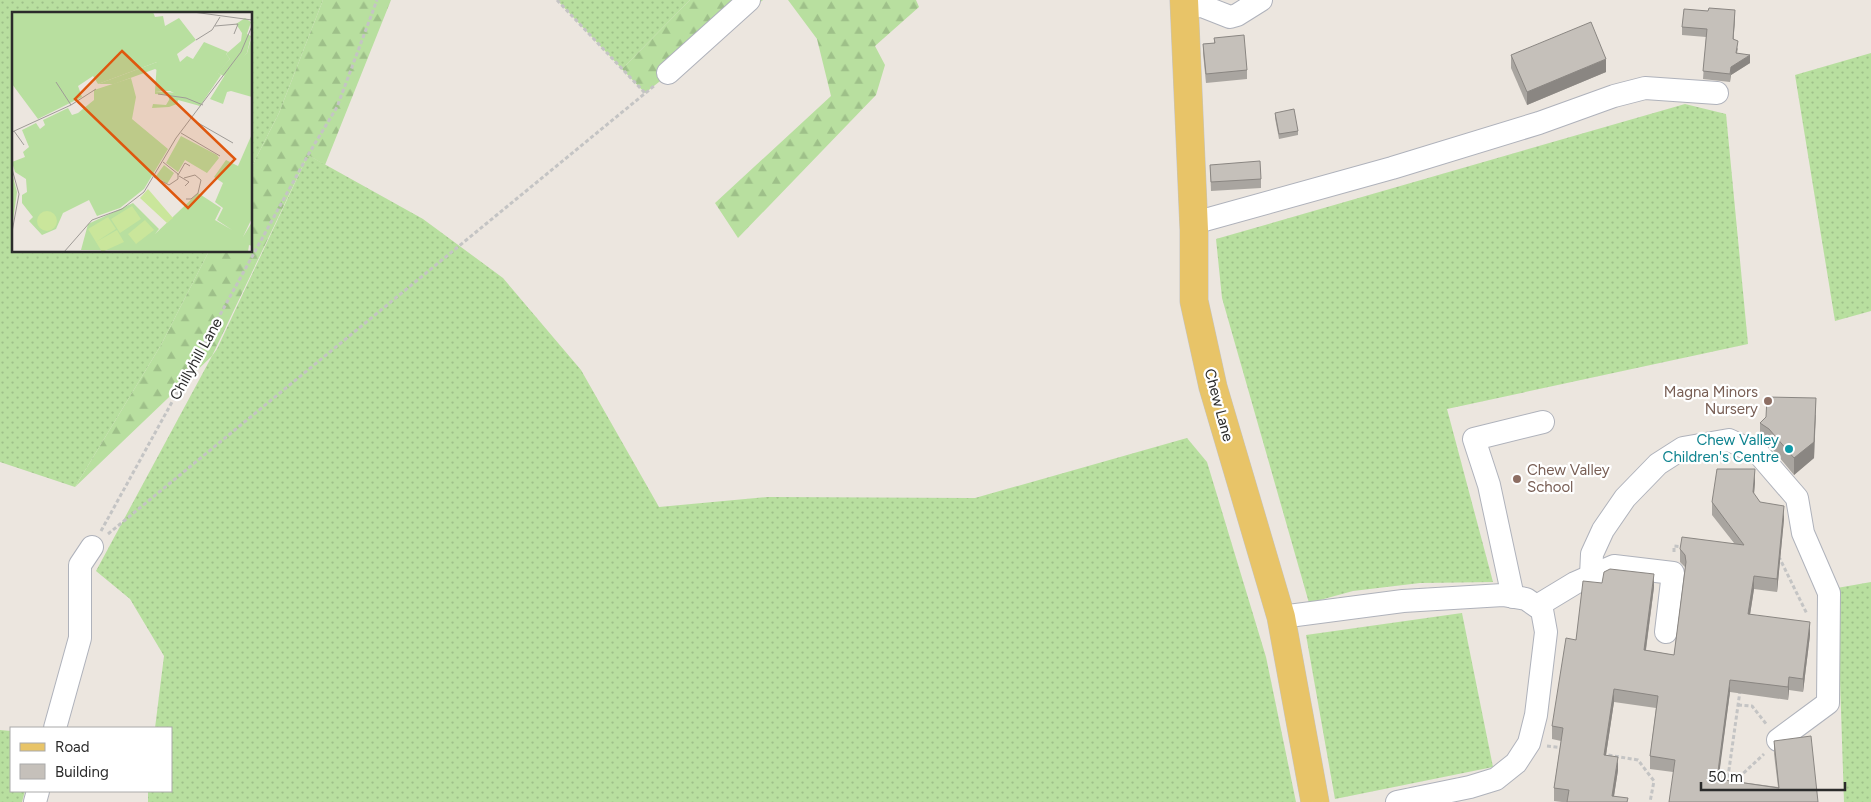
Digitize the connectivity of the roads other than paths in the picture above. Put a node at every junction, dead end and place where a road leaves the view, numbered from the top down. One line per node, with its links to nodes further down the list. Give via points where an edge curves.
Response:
1 (749, 0): 4 (street)
2 (1261, 0): 3 (street, via 1230,17)
3 (1184, 3): 6 (main road, Chew Lane)
4 (668, 73)
5 (1717, 93): 6 (street, via 1645,88 1401,166)
6 (1194, 223): 12 (main road, Chew Lane, via 1194,301 1213,387)
7 (1543, 422): 10 (street, via 1474,439 1489,485)
8 (92, 548): 14 (street, via 80,565 80,638)
9 (1591, 576): 11 (street); 13 (street, via 1614,566 1673,573); 15 (street, via 1592,554 1603,530 1625,498 1658,464 1683,448 1729,440 1759,454 1797,498 1803,533 1829,593 1828,703)
10 (1513, 596): 11 (street, via 1526,598); 12 (street, via 1403,601)
11 (1536, 606): 16 (street, via 1542,610 1546,632 1536,715 1529,743 1516,763 1496,779)
12 (1281, 617): 17 (main road, Chew Lane)
13 (1666, 632)
14 (55, 727)
15 (1778, 740)
16 (1459, 796): 18 (street)
17 (1315, 802)
18 (1397, 802)

